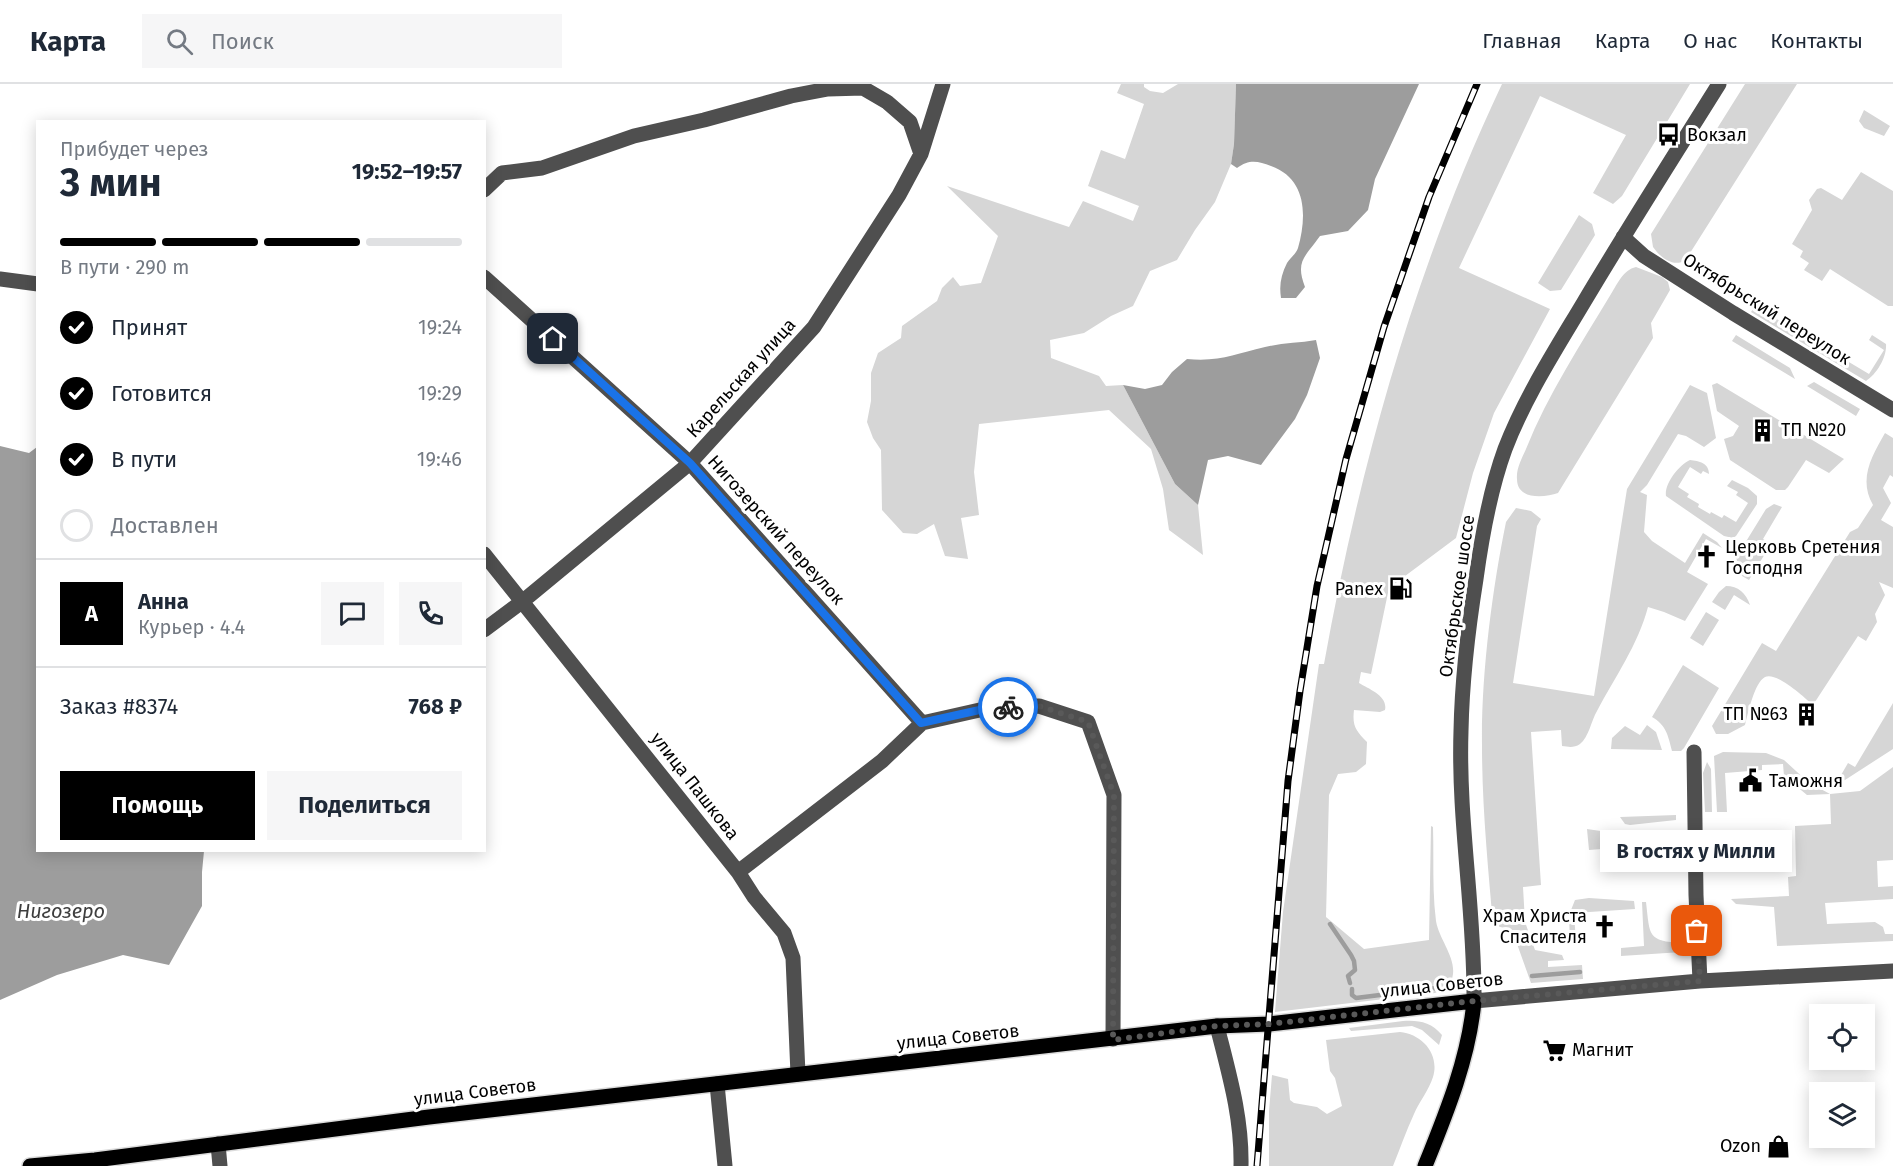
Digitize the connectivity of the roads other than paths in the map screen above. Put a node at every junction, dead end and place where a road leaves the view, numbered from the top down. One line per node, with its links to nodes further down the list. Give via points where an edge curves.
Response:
1 (943, 84): 3 (street, Карельская улица)
2 (1719, 84): 5 (street, Октябрьское шоссе)
3 (921, 154): 4 (street, via 910,122 887,102 863,88 828,89 634,136 542,168 502,173); 10 (street, Карельская улица, via 814,327)
4 (486, 188)
5 (1623, 237): 9 (street, Октябрьский переулок, via 1644,256 1733,314); 19 (street, Октябрьское шоссе, via 1519,417 1498,472 1483,535 1469,625 1461,730)
6 (0, 279): 8 (street)
7 (486, 279): 10 (street, Нигозерский переулок)
8 (36, 284)
9 (1893, 410)
10 (690, 463): 12 (street, Карельская улица); 14 (street, Нигозерский переулок)
11 (486, 556): 12 (street, улица Пашкова)
12 (523, 601): 13 (street, Карельская улица); 16 (street, улица Пашкова)
13 (486, 629)
14 (921, 723): 16 (street, via 882,761); 21 (street, via 993,707 1039,706 1088,722 1114,795)
15 (1694, 752): 18 (street)
16 (738, 872): 22 (street, улица Пашкова, via 784,933 793,958)
17 (1893, 971): 18 (street, улица Советов)
18 (1700, 981): 19 (street, улица Советов)
19 (1474, 1001): 20 (main road, улица Советов, via 1269,1024); 29 (main road, Октябрьское шоссе, via 1467,1043 1448,1108)
20 (1217, 1026): 21 (main road, улица Советов); 28 (street, via 1242,1138)
21 (1113, 1040): 22 (main road, улица Советов)
22 (798, 1074): 23 (main road, улица Советов)
23 (717, 1084): 24 (main road, улица Советов); 27 (street)
24 (218, 1144): 25 (main road, улица Советов); 26 (street)
25 (30, 1166)
26 (220, 1166)
27 (725, 1166)
28 (1240, 1166)
29 (1425, 1166)

